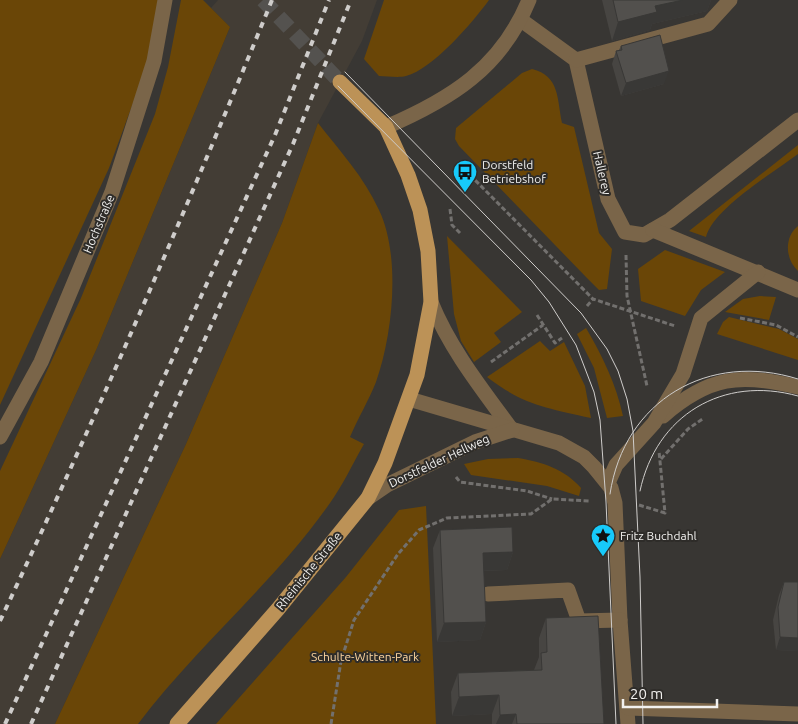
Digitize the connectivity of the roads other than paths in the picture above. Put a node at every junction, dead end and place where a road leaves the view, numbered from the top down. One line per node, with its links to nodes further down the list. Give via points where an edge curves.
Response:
1 (165, 0): 17 (street, Hochstraße, via 154,61 112,192 41,362)
2 (529, 0): 4 (street)
3 (730, 0): 5 (street, via 708,24)
4 (521, 20): 5 (street); 8 (street, via 504,47 470,80 428,108)
5 (576, 60): 9 (street, Hallerey, via 608,199 625,232 644,235)
6 (340, 82): 8 (main road)
7 (798, 120): 9 (street)
8 (386, 127): 12 (main road, via 420,210 428,251)
9 (653, 230): 10 (street)
10 (758, 272): 11 (street); 15 (street, via 701,318 682,374)
11 (798, 290)
12 (431, 302): 14 (main road); 16 (street, via 440,325 463,362)
13 (798, 387): 15 (street, via 758,379 721,382 683,398)
14 (410, 399): 16 (street, Dorstfelder Hellweg); 19 (main road, Rheinische Straße)
15 (654, 423): 18 (street, via 616,465)
16 (512, 430): 18 (street, Dorstfelder Hellweg, via 559,443 584,457); 19 (street, Dorstfelder Hellweg, via 475,442 387,485)
17 (0, 437)
18 (608, 483): 21 (street, Dorstfelder Hellweg, via 615,503)
19 (368, 498): 24 (main road, Rheinische Straße, via 278,609)
20 (488, 594): 21 (street, via 568,590 579,621)
21 (620, 620): 22 (street, Dorstfelder Hellweg)
22 (628, 708): 23 (street); 25 (street, Dorstfelder Hellweg)
23 (798, 714)
24 (177, 724)
25 (628, 724)

